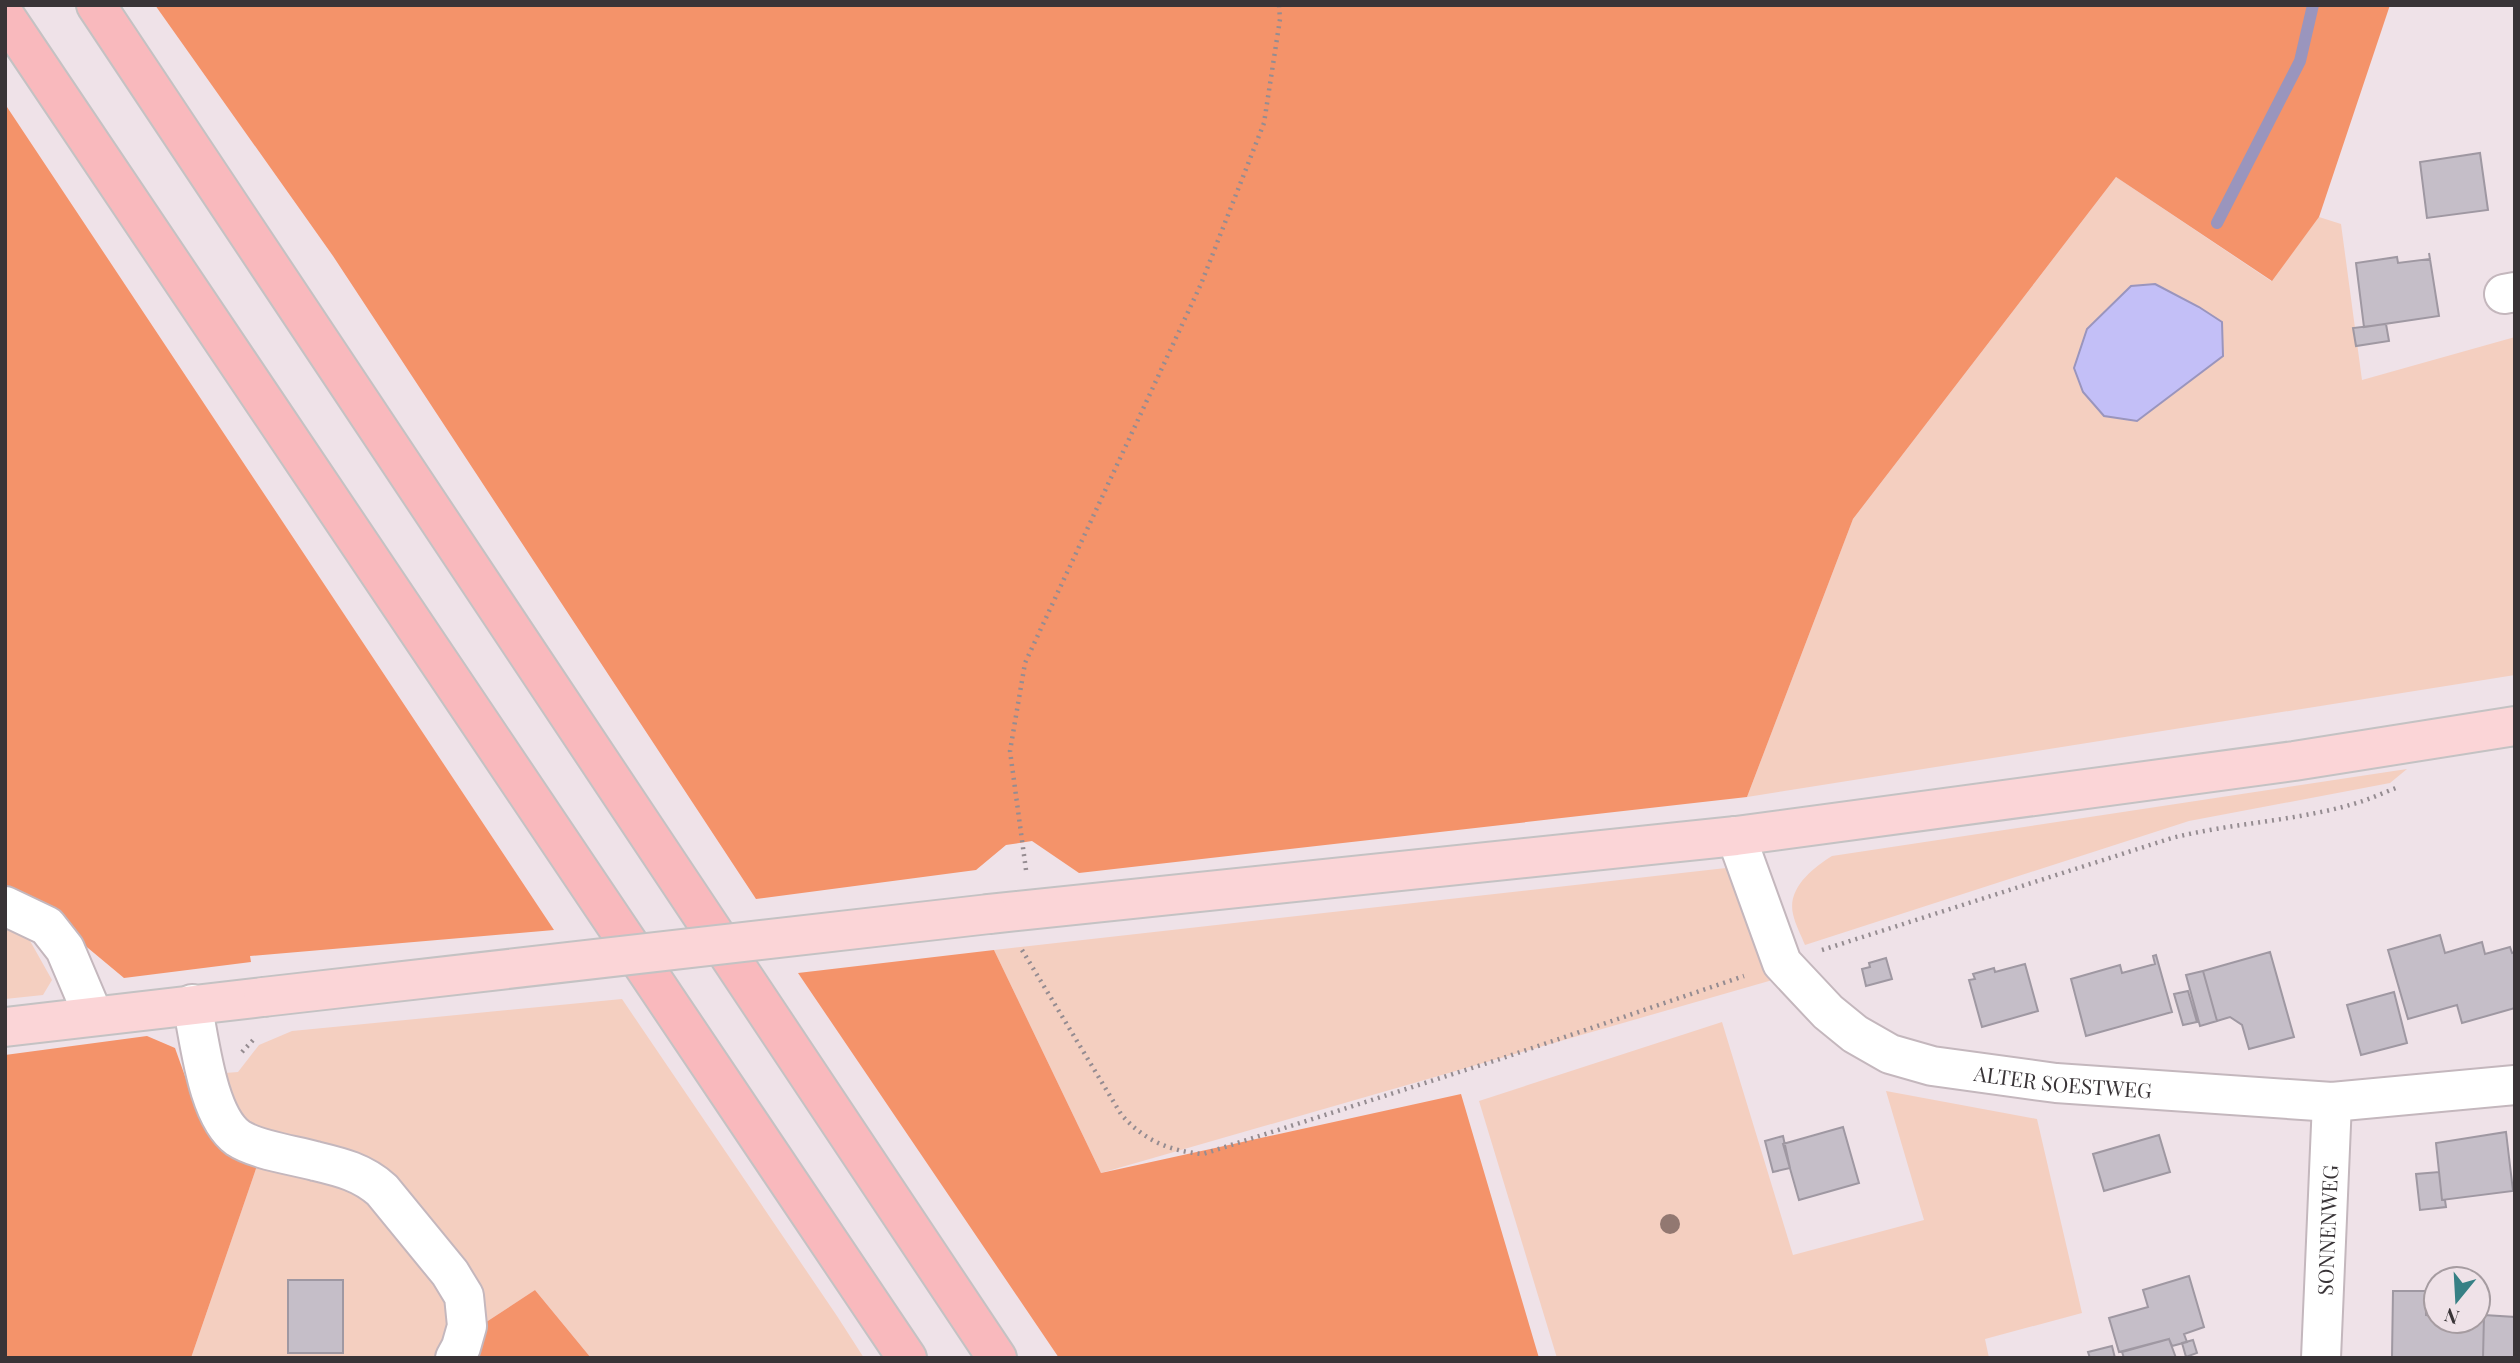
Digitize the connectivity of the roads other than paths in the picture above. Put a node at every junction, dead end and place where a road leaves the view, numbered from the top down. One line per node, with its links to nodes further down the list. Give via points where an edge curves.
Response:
1 (96, 5): 13 (highway)
2 (5, 16): 12 (highway)
3 (2515, 726): 4 (main road, via 2294,761)
4 (1736, 836): 6 (main road, bridge, via 1024,926 989,914); 10 (street, ALTER SOESTWEG, via 1782,963 1828,1012 1890,1054 1933,1066 2056,1083)
5 (5, 906): 7 (street, via 47,926 65,949)
6 (192, 1004): 7 (main road); 11 (street, via 214,1105 223,1123 250,1143 369,1178 450,1273 464,1296 467,1325)
7 (93, 1015): 8 (main road)
8 (5, 1027)
9 (2515, 1085): 10 (street, ALTER SOESTWEG)
10 (2332, 1102): 14 (street, SONNENWEG)
11 (455, 1358)
12 (906, 1358)
13 (996, 1358)
14 (2321, 1358)

